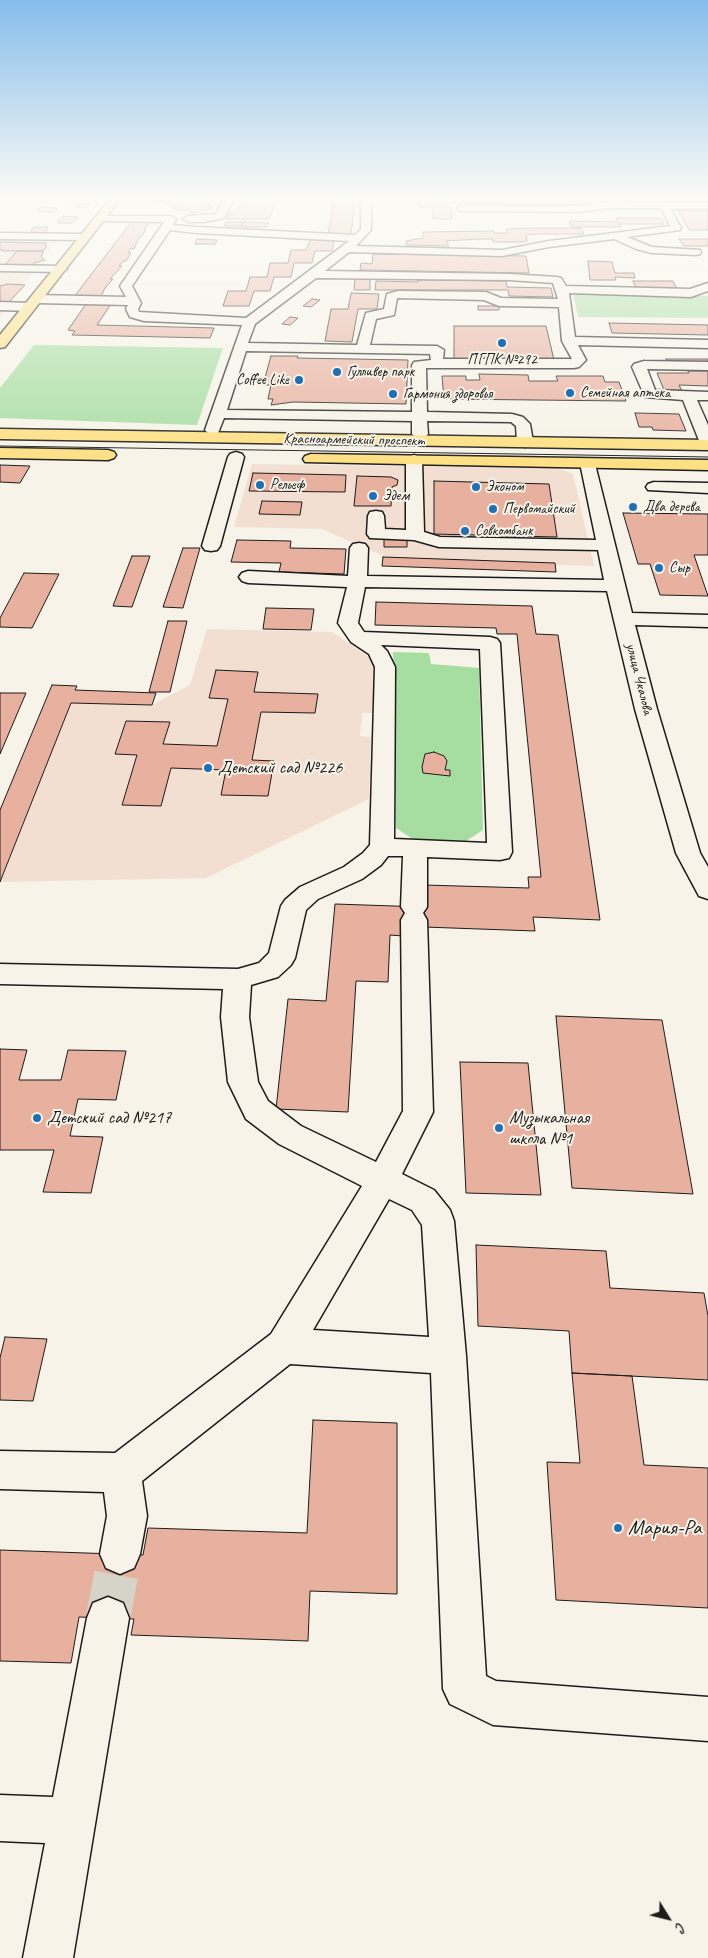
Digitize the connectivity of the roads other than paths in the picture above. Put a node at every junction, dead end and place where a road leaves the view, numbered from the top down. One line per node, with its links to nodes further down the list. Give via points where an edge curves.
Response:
1 (44, 289): 10 (main road)
2 (128, 289): 7 (street)
3 (291, 289): 12 (street)
4 (562, 289): 8 (street)
5 (574, 289): 6 (street, via 691,293)
6 (701, 289)
7 (134, 301): 10 (street); 12 (street, via 134,314 144,317)
8 (565, 303): 13 (street); 17 (street, via 499,302 486,296 394,296 390,312 370,316)
9 (0, 306): 10 (street)
10 (29, 307): 11 (street); 14 (main road)
11 (0, 316)
12 (249, 322): 16 (street)
13 (569, 341): 15 (street); 18 (street, via 579,360 574,364)
14 (0, 344)
15 (708, 344)
16 (240, 347): 17 (street); 22 (street)
17 (363, 349): 18 (street, via 437,350)
18 (437, 363): 23 (street, via 419,365)
19 (708, 366): 20 (street, via 639,367 650,394)
20 (688, 396): 21 (street); 28 (street)
21 (708, 396)
22 (218, 414): 23 (street); 25 (street)
23 (419, 417): 26 (street); 27 (street, via 512,418 523,424)
24 (0, 434): 25 (main road, Красноармейский проспект)
25 (210, 438): 26 (main road, Красноармейский проспект)
26 (420, 441): 27 (main road, Красноармейский проспект)
27 (525, 442): 28 (main road, Красноармейский проспект)
28 (708, 444)
29 (0, 453): 30 (main road)
30 (128, 456)
31 (216, 457): 32 (main road)
32 (236, 457): 33 (main road); 43 (street)
33 (256, 458)
34 (295, 458): 35 (main road, Красноармейский проспект)
35 (414, 460): 36 (main road, Красноармейский проспект); 41 (street)
36 (588, 463): 37 (main road, Красноармейский проспект); 42 (street, улица Чкалова)
37 (708, 465)
38 (654, 487): 39 (street)
39 (708, 488)
40 (376, 516): 41 (street, via 376,534)
41 (415, 535): 42 (street, via 439,542)
42 (606, 545): 47 (street, улица Чкалова)
43 (211, 546)
44 (360, 548): 46 (street)
45 (248, 577): 46 (street)
46 (357, 582): 47 (street); 50 (street, via 348,624)
47 (615, 586): 48 (street, улица Чкалова)
48 (624, 619): 49 (street); 53 (street, улица Чкалова, via 646,709 688,853)
49 (708, 621)
50 (358, 638): 51 (street, via 377,651 384,667); 52 (street, via 490,643 500,852)
51 (382, 847): 52 (street); 55 (street, via 353,873 309,893 294,906 281,958 268,970)
52 (414, 850): 56 (street, via 418,1112)
53 (708, 890)
54 (0, 974): 55 (street)
55 (238, 979): 56 (street, via 235,1018 243,1082 257,1110 290,1135)
56 (383, 1180): 57 (street); 58 (street, via 424,1200 438,1221)
57 (284, 1346): 58 (street); 60 (street)
58 (448, 1356): 63 (street, via 465,1689 493,1703)
59 (0, 1470): 60 (street)
60 (121, 1472): 61 (street, via 126,1516)
61 (120, 1554)
62 (108, 1618): 65 (street)
63 (708, 1718)
64 (0, 1818): 65 (street)
65 (72, 1821): 66 (street)
66 (48, 1958)

